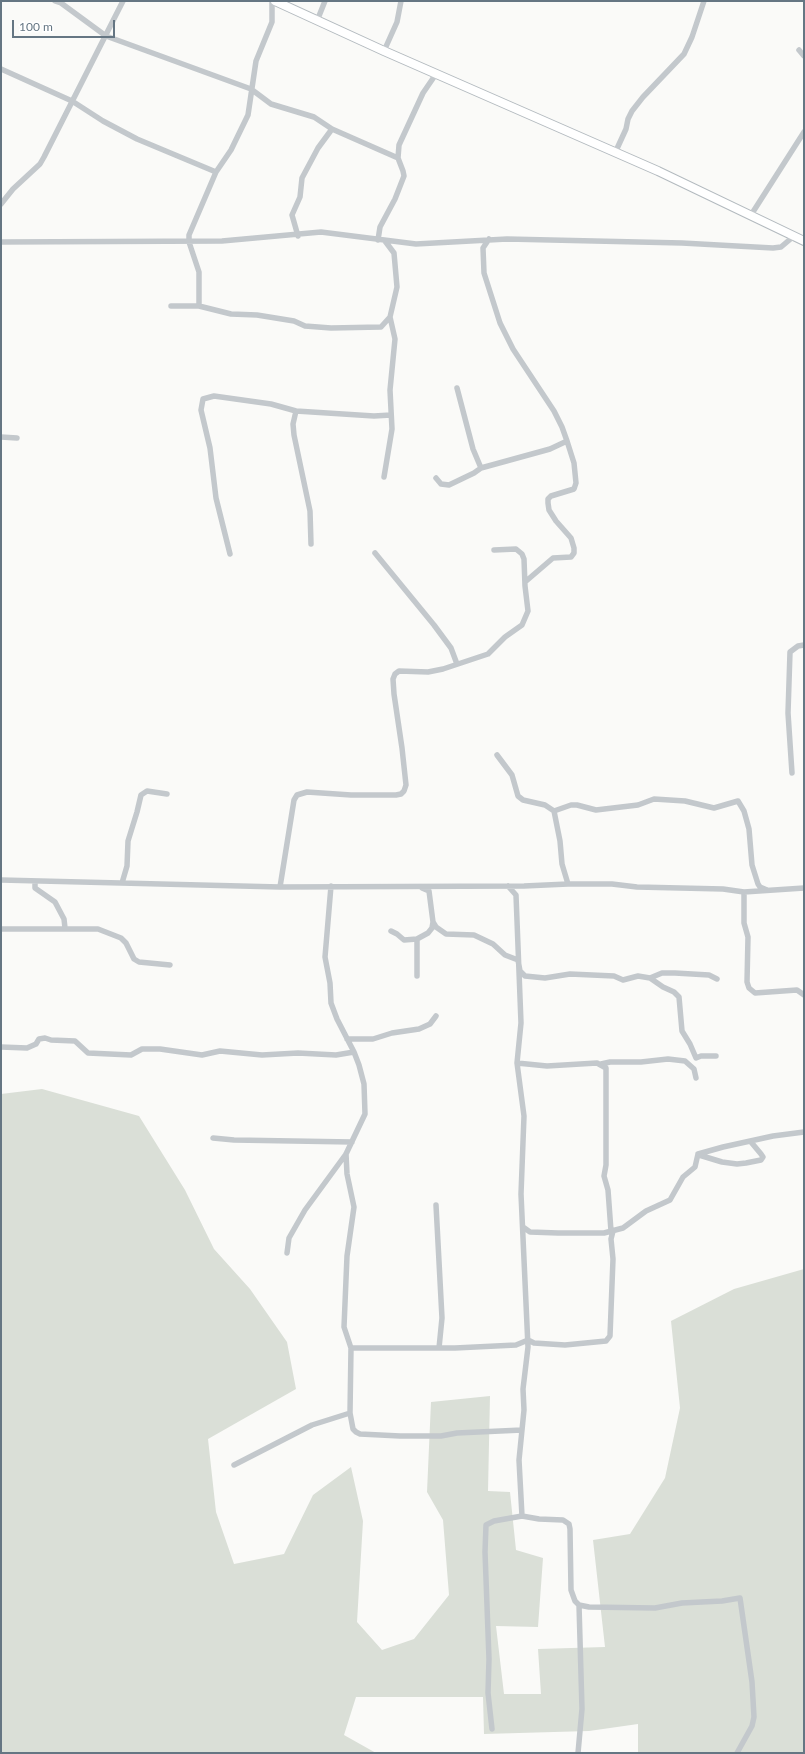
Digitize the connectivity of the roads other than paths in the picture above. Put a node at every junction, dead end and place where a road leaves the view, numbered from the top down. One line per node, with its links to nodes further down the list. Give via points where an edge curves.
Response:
1 (55, 1): 9 (street)
2 (123, 1): 9 (street)
3 (272, 1): 15 (street, via 272,22 256,61)
4 (275, 1): 8 (street)
5 (325, 1): 8 (street)
6 (401, 1): 11 (street, via 397,22)
7 (704, 1): 19 (street, via 684,54 632,111)
8 (317, 21): 11 (street)
9 (106, 36): 15 (street); 16 (street)
10 (799, 50): 12 (street)
11 (384, 51): 14 (street)
12 (804, 56)
13 (1, 70): 16 (street)
14 (436, 74): 19 (street); 20 (street, via 423,93 399,145)
15 (251, 89): 17 (street, via 271,104 314,117); 21 (street, via 248,115 231,150)
16 (72, 101): 21 (street, via 137,139); 22 (street, via 42,161 13,188)
17 (332, 129): 20 (street); 24 (street, via 318,148 302,178 300,197 292,216)
18 (804, 132): 23 (street)
19 (615, 153): 23 (street)
20 (398, 158): 27 (street, via 404,176 380,227)
21 (216, 172): 32 (street, via 191,229)
22 (1, 204)
23 (750, 215): 25 (street)
24 (298, 236): 27 (street, via 321,232); 32 (street)
25 (794, 236): 26 (street, via 782,246 773,248 682,243); 30 (street)
26 (489, 239): 28 (street); 34 (street)
27 (378, 240): 29 (street)
28 (476, 240): 33 (street); 34 (street)
29 (385, 241): 33 (street); 35 (street)
30 (804, 241)
31 (1, 242): 32 (street)
32 (189, 242): 37 (street, via 199,272)
33 (402, 243): 35 (street)
34 (483, 248): 46 (street, via 484,273 500,323 513,349 554,411)
35 (394, 254): 38 (street, via 397,287)
36 (171, 306): 37 (street)
37 (199, 306): 39 (street, via 231,314 294,321 305,326)
38 (390, 317): 39 (street); 40 (street)
39 (381, 327): 40 (street)
40 (393, 330): 43 (street, via 395,340 390,390)
41 (457, 388): 47 (street, via 466,426)
42 (296, 411): 43 (street); 50 (street, via 294,435 310,511); 53 (street, via 271,404 214,396 203,399 201,410 210,448 216,498)
43 (391, 415): 48 (street, via 391,438)
44 (1, 437): 45 (street)
45 (17, 438)
46 (567, 441): 47 (street, via 550,449); 54 (street, via 574,463 576,483 574,489 551,496 548,503 556,521 571,538 574,553 571,556 553,558)
47 (481, 468): 49 (street, via 449,485 441,484)
48 (384, 477)
49 (436, 478)
50 (311, 544)
51 (494, 550): 54 (street, via 519,551 524,559)
52 (375, 553): 56 (street, via 434,625 450,648)
53 (230, 554)
54 (525, 582): 56 (street, via 528,611 522,625 488,654)
55 (804, 645): 58 (street, via 790,652 788,713)
56 (456, 664): 69 (street, via 428,672 400,671 395,674 394,705 406,785 401,794 351,795 307,792 297,795 294,800)
57 (497, 755): 60 (street, via 512,775 518,796 523,800 545,805)
58 (792, 773)
59 (167, 794): 63 (street, via 148,791 141,795 128,841 127,866)
60 (554, 811): 64 (street, via 562,864); 71 (street, via 571,805 596,810 638,805 654,799 685,801 714,808 738,801 749,829 752,865 758,884)
61 (1, 880): 62 (street)
62 (35, 882): 63 (street); 75 (street, via 35,888 55,902 64,919)
63 (122, 883): 69 (street)
64 (568, 884): 68 (street); 72 (street, via 723,889)
65 (331, 886): 66 (street); 69 (street); 86 (street, via 325,957 331,1003)
66 (412, 886): 67 (street); 74 (street, via 429,891)
67 (508, 886): 68 (street); 73 (street)
68 (524, 886): 73 (street)
69 (280, 887)
70 (804, 888): 71 (street)
71 (768, 890): 72 (street)
72 (744, 892): 84 (street, via 749,988 755,993 797,990)
73 (516, 895): 79 (street)
74 (433, 922): 78 (street, via 428,933); 79 (street, via 446,934 474,934 493,944 505,955)
75 (65, 928): 76 (street); 80 (street, via 98,929 126,942 134,959 139,962)
76 (1, 929)
77 (391, 931): 78 (street, via 404,940)
78 (417, 939): 81 (street)
79 (518, 960): 82 (street, via 520,971 525,976 534,978 570,974 614,976 623,980 638,976); 92 (street, via 520,1023)
80 (170, 965)
81 (417, 976)
82 (650, 978): 83 (street, via 662,973 675,973 709,975); 90 (street, via 679,997 682,1031)
83 (717, 979)
84 (804, 995)
85 (436, 1016): 86 (street, via 430,1024 419,1029 373,1039)
86 (347, 1038): 88 (street)
87 (1, 1047): 88 (street, via 27,1048 36,1044 39,1039 45,1038 75,1040 88,1053 131,1055 142,1049 202,1055 220,1051 262,1055 336,1055)
88 (354, 1052): 97 (street, via 364,1084 366,1102 365,1114)
89 (716, 1056): 90 (street)
90 (696, 1058): 91 (street)
91 (685, 1060): 93 (street); 94 (street, via 694,1069)
92 (517, 1063): 93 (street, via 547,1066); 102 (street, via 524,1116 521,1194)
93 (601, 1064): 103 (street, via 607,1072 604,1176)
94 (696, 1078)
95 (804, 1132): 98 (street)
96 (213, 1138): 97 (street)
97 (352, 1142): 99 (street)
98 (750, 1142): 100 (street); 100 (street, via 763,1157 761,1160 737,1164)
99 (346, 1154): 106 (street, via 300,1219 288,1241); 110 (street, via 354,1207 347,1256 344,1327)
100 (698, 1154): 103 (street, via 695,1167 683,1177 670,1200 646,1212 628,1226)
101 (436, 1205): 111 (street, via 442,1318)
102 (523, 1227): 104 (street, via 535,1233); 107 (street)
103 (612, 1231): 104 (street); 105 (street)
104 (604, 1233): 105 (street)
105 (610, 1239): 108 (street, via 613,1267 609,1339 576,1344)
106 (287, 1253)
107 (528, 1340): 108 (street); 109 (street); 111 (street, via 516,1344)
108 (534, 1343): 109 (street)
109 (528, 1347): 113 (street)
110 (351, 1348): 111 (street); 112 (street)
111 (439, 1348)
112 (350, 1413): 113 (street, via 353,1428 360,1434 441,1436); 114 (street, via 312,1425)
113 (522, 1430): 115 (street, via 519,1470)
114 (234, 1465)
115 (522, 1516): 116 (street, via 563,1520 569,1524 571,1590); 117 (street, via 489,1522 485,1528 488,1693)
116 (579, 1605): 118 (street, via 582,1709); 119 (street, via 656,1608 740,1598 752,1682 754,1716 752,1726)
117 (492, 1729)
118 (578, 1753)
119 (737, 1753)

